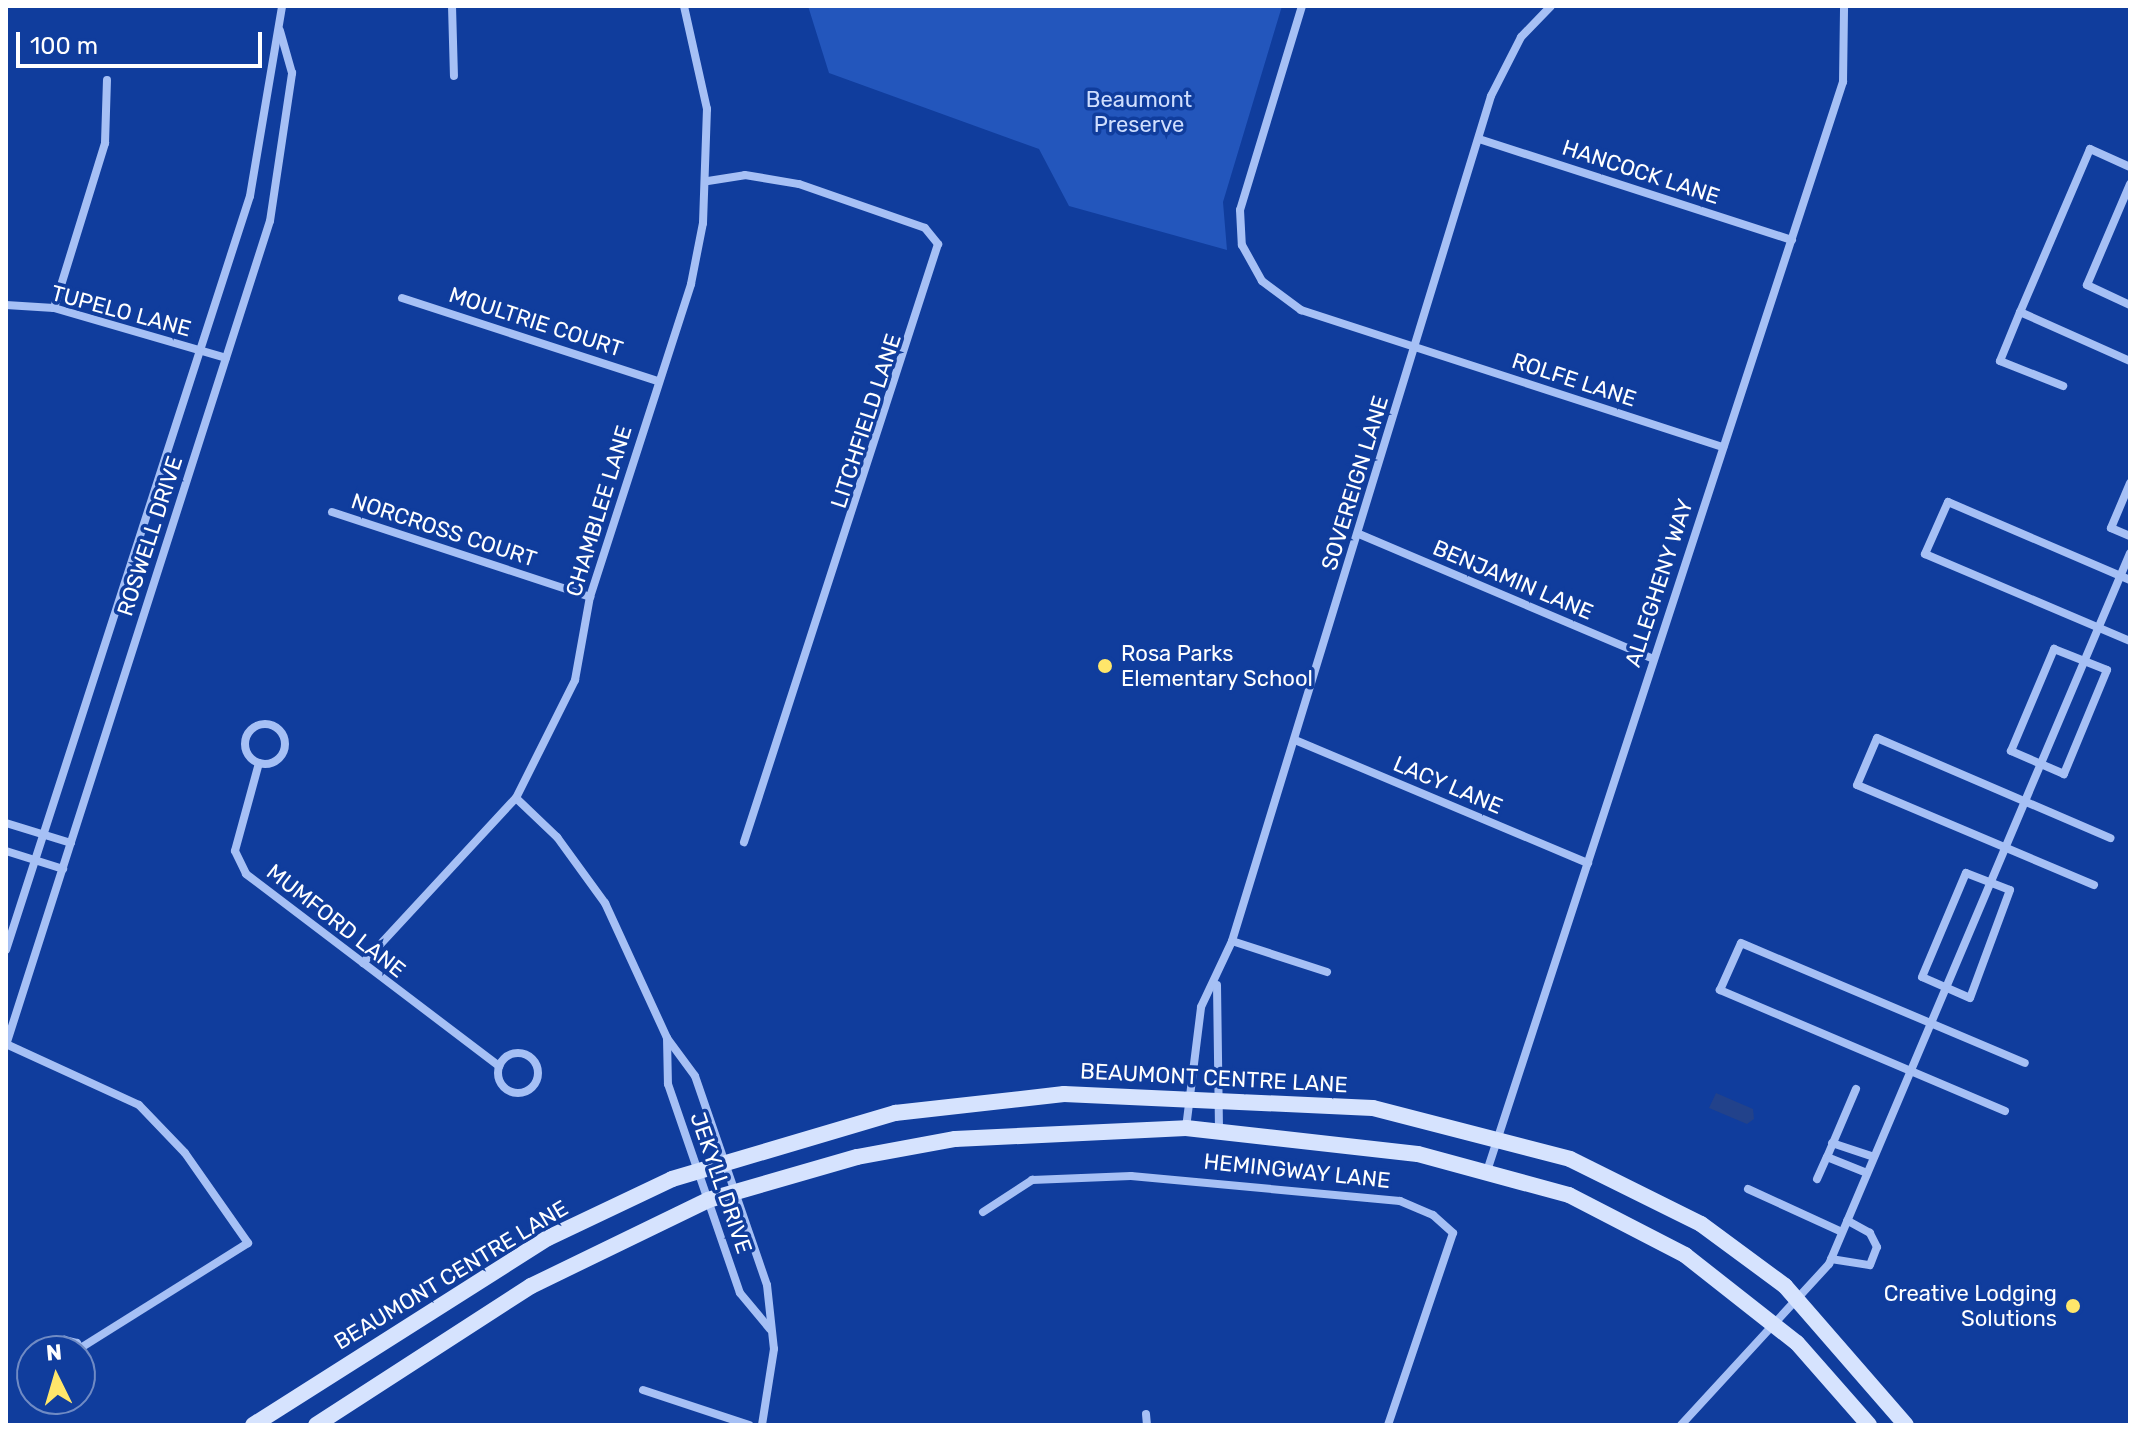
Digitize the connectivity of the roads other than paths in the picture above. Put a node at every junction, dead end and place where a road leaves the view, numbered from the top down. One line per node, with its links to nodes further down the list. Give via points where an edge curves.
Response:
1 (282, 6): 7 (street, ROSWELL DRIVE)
2 (452, 6): 8 (street)
3 (684, 6): 12 (street, CHAMBLEE LANE, via 707,109)
4 (1302, 6): 20 (street, via 1244,189 1242,245 1281,300)
5 (1551, 6): 10 (street, SOVEREIGN LANE, via 1505,63)
6 (1844, 6): 14 (street, ALLEGHENY WAY, via 1843,82)
7 (280, 31): 21 (street, ROSWELL DRIVE, via 267,70 250,196); 22 (street, ROSWELL DRIVE, via 292,73 284,163)
8 (454, 76)
9 (107, 80): 18 (street, via 105,143)
10 (1479, 139): 14 (street, HANCOCK LANE); 20 (street, SOVEREIGN LANE)
11 (2130, 167): 19 (street, via 2090,149)
12 (708, 181): 24 (street, CHAMBLEE LANE, via 691,284); 47 (street, LITCHFIELD LANE, via 745,175 799,184 925,228 938,244)
13 (2130, 184): 17 (street, via 2087,285)
14 (1792, 240): 26 (street, ALLEGHENY WAY)
15 (402, 298): 24 (street, MOULTRIE COURT)
16 (6, 305): 18 (street, TUPELO LANE)
17 (2130, 305)
18 (54, 308): 21 (street, TUPELO LANE)
19 (2020, 312): 23 (street); 25 (street, via 2000,361)
20 (1414, 347): 26 (street, ROLFE LANE); 29 (street, SOVEREIGN LANE)
21 (201, 350): 22 (street, TUPELO LANE); 45 (street, ROSWELL DRIVE)
22 (226, 358): 48 (street, ROSWELL DRIVE)
23 (2130, 361)
24 (658, 381): 34 (street, CHAMBLEE LANE)
25 (2063, 386)
26 (1723, 447): 37 (street, ALLEGHENY WAY)
27 (2130, 483): 30 (street, via 2111,528)
28 (332, 512): 34 (street, NORCROSS COURT)
29 (1359, 534): 37 (street, BENJAMIN LANE); 39 (street, SOVEREIGN LANE)
30 (2130, 536)
31 (2130, 553): 32 (street)
32 (2120, 575): 33 (street); 35 (street); 35 (street, via 1948,502 1925,554)
33 (2130, 580)
34 (590, 597): 42 (street, CHAMBLEE LANE, via 570,693)
35 (2098, 627): 36 (street); 38 (street)
36 (2130, 641)
37 (1653, 659): 52 (street, ALLEGHENY WAY)
38 (2084, 661): 41 (street); 41 (street, via 2107,670 2089,715 2064,774); 41 (street, via 2054,649 2011,751)
39 (1295, 740): 52 (street, LACY LANE); 56 (street, SOVEREIGN LANE)
40 (259, 763): 40 (street, MUMFORD LANE, via 283,753 282,733 272,725 259,725 247,738); 58 (street, MUMFORD LANE, via 237,840 240,866)
41 (2041, 764): 43 (street)
42 (516, 798): 58 (street, CHAMBLEE LANE); 63 (street, JEKYLL DRIVE, via 557,837 605,903)
43 (2025, 800): 46 (street); 49 (street); 49 (street, via 1877,738 1857,785)
44 (6, 823): 45 (street)
45 (44, 835): 48 (street); 51 (street, ROSWELL DRIVE)
46 (2110, 838)
47 (744, 842)
48 (71, 843): 53 (street, ROSWELL DRIVE)
49 (2005, 847): 54 (street); 55 (street)
50 (6, 851): 51 (street)
51 (35, 860): 53 (street); 57 (street, ROSWELL DRIVE)
52 (1588, 863): 74 (street, ALLEGHENY WAY)
53 (63, 869): 64 (street, ROSWELL DRIVE)
54 (1990, 882): 61 (street); 61 (street, via 2010,890 1970,998); 61 (street, via 1966,873 1922,977)
55 (2094, 885)
56 (1232, 941): 59 (street); 60 (street, SOVEREIGN LANE)
57 (6, 950)
58 (363, 963): 66 (street, MUMFORD LANE)
59 (1327, 972)
60 (1217, 985): 69 (street, SOVEREIGN LANE, via 1198,1017); 70 (street, SOVEREIGN LANE)
61 (1945, 988): 62 (street)
62 (1929, 1025): 65 (street); 67 (street); 67 (street, via 1741,943 1720,990)
63 (667, 1038): 78 (street, JEKYLL DRIVE, via 695,1076); 80 (street, JEKYLL DRIVE, via 668,1084)
64 (6, 1045): 93 (street, via 74,1069 139,1105 185,1153 248,1243)
65 (2025, 1063)
66 (499, 1066): 66 (street, MUMFORD LANE, via 513,1054 526,1055 536,1063 537,1082 527,1091 507,1090)
67 (1910, 1070): 71 (street); 77 (street)
68 (1856, 1089): 75 (street)
69 (1190, 1095): 70 (street, BEAUMONT CENTRE LANE); 72 (street, SOVEREIGN LANE); 78 (street, BEAUMONT CENTRE LANE, via 1064,1094 953,1104 834,1126)
70 (1220, 1096): 73 (street, SOVEREIGN LANE); 74 (street, BEAUMONT CENTRE LANE, via 1373,1108)
71 (2005, 1111)
72 (1186, 1128): 73 (street); 84 (street, via 955,1139)
73 (1219, 1131): 79 (street)
74 (1498, 1137): 79 (street, ALLEGHENY WAY); 90 (street, BEAUMONT CENTRE LANE, via 1654,1196)
75 (1832, 1143): 76 (street); 77 (street)
76 (1827, 1157): 81 (street); 82 (street)
77 (1874, 1157): 81 (street)
78 (724, 1160): 80 (street, BEAUMONT CENTRE LANE); 84 (street, JEKYLL DRIVE)
79 (1488, 1168): 91 (street, via 1648,1232)
80 (697, 1169): 85 (street, JEKYLL DRIVE); 96 (street, BEAUMONT CENTRE LANE, via 548,1238)
81 (1867, 1173): 87 (street)
82 (1817, 1179)
83 (1748, 1189): 88 (street)
84 (735, 1190): 85 (street); 92 (street, JEKYLL DRIVE, via 767,1285)
85 (708, 1200): 92 (street, JEKYLL DRIVE, via 740,1293); 97 (street, via 531,1286)
86 (983, 1212): 101 (street, HEMINGWAY LANE, via 1032,1180 1131,1176 1400,1201 1433,1215 1453,1233)
87 (1847, 1220): 88 (street); 89 (street, via 1870,1233 1877,1247 1870,1265)
88 (1842, 1232): 89 (street)
89 (1831, 1259): 90 (street)
90 (1801, 1301): 91 (street); 104 (street, BEAUMONT CENTRE LANE)
91 (1775, 1324): 102 (street); 103 (street)
92 (770, 1329): 99 (street, JEKYLL DRIVE, via 770,1398)
93 (96, 1338)
94 (643, 1390): 98 (street)
95 (1146, 1414): 100 (street)
96 (253, 1425)
97 (316, 1425)
98 (749, 1425)
99 (762, 1425)
100 (1147, 1425)
101 (1388, 1425)
102 (1681, 1425)
103 (1869, 1425)
104 (1906, 1425)

